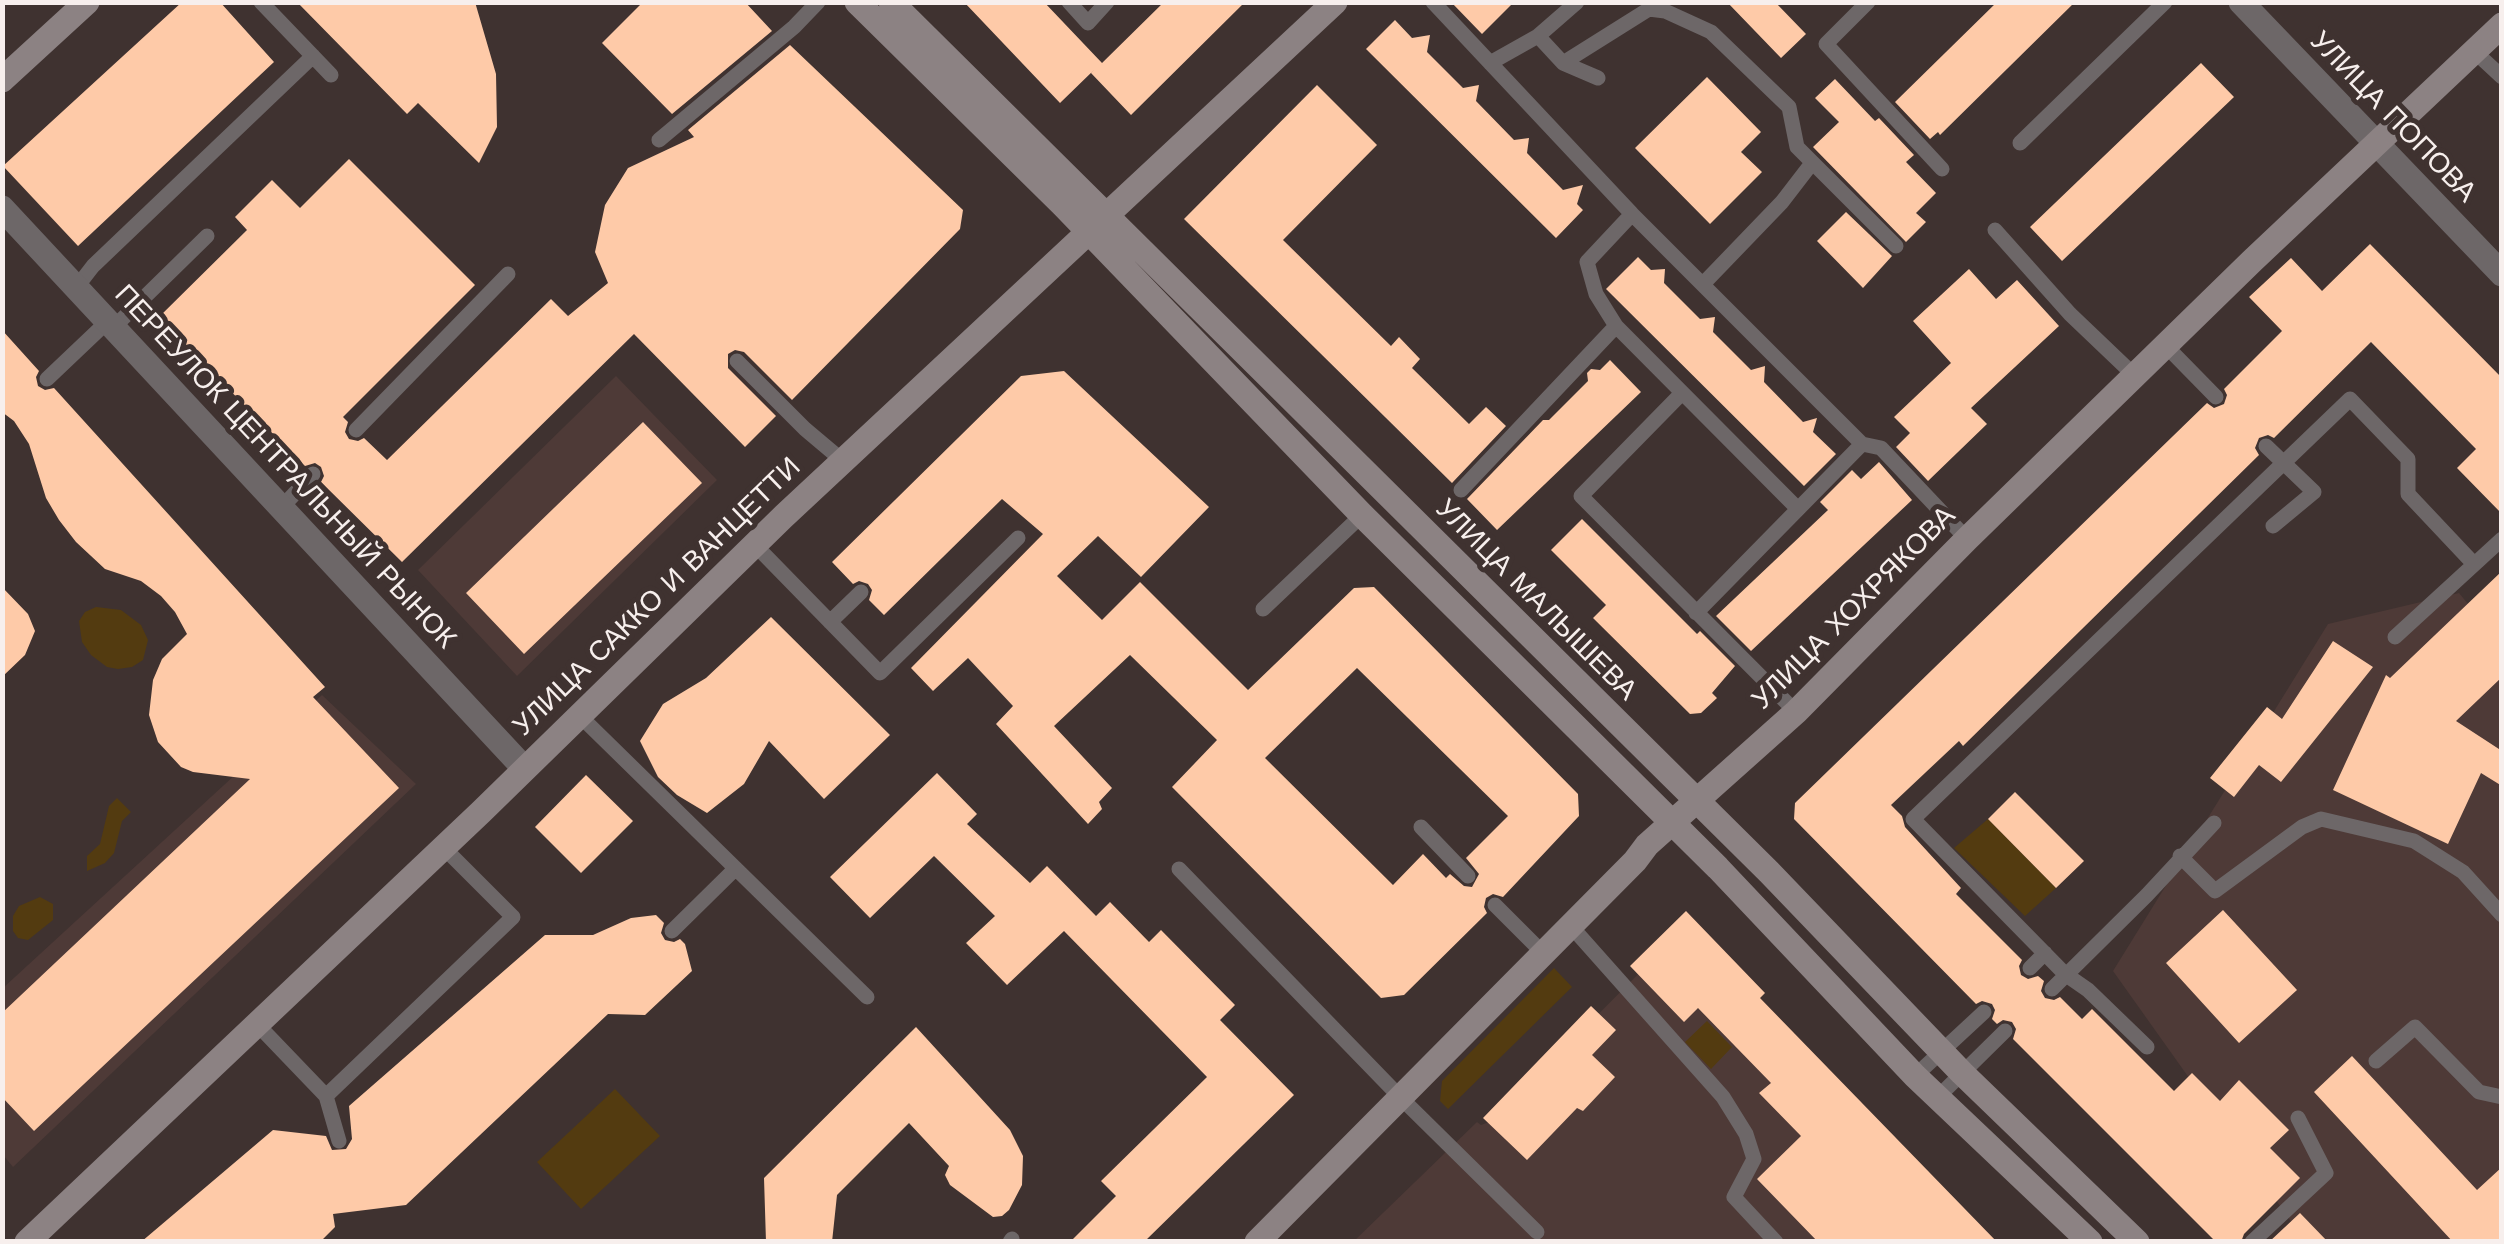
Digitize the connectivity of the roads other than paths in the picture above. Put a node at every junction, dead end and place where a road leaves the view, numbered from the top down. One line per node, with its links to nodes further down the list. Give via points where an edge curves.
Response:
1 (87, 2): 23 (street)
2 (261, 2): 17 (lane)
3 (818, 2): 24 (lane)
4 (857, 2): 13 (street, УЛИЦА МАЛЫШЕВА)
5 (1068, 2): 6 (lane, via 1088,23)
6 (1108, 2)
7 (1433, 2): 18 (lane)
8 (1577, 2): 15 (lane)
9 (1868, 2): 28 (lane, via 1826,44)
10 (2165, 2): 25 (lane)
11 (2242, 2): 26 (street, УЛИЦА ПОПОВА)
12 (1319, 8): 31 (street, УЛИЦА САККО И ВАНЦЕТТИ)
13 (893, 10): 31 (street, УЛИЦА МАЛЫШЕВА)
14 (2502, 25): 16 (street, УЛИЦА ХОХРЯКОВА)
15 (1538, 36): 18 (lane); 19 (lane)
16 (2474, 51): 21 (lane); 26 (street, УЛИЦА ХОХРЯКОВА)
17 (313, 56): 20 (lane); 38 (lane)
18 (1490, 63): 30 (lane)
19 (1563, 63): 22 (lane); 27 (lane, via 1649,9 1664,10 1711,32 1789,107 1797,147)
20 (331, 75)
21 (2502, 77)
22 (1598, 78)
23 (2, 80)
24 (659, 140)
25 (2020, 143)
26 (2376, 145): 36 (street, УЛИЦА ПОПОВА); 41 (street, УЛИЦА ХОХРЯКОВА)
27 (1812, 163): 34 (lane); 37 (lane)
28 (1942, 169)
29 (2, 208): 38 (street, ПЕРЕУЛОК ЦЕНТРАЛЬНЫЙ РЫНОК)
30 (1632, 214): 37 (lane); 40 (lane, via 1587,262 1596,294)
31 (1096, 223): 50 (street, УЛИЦА САККО И ВАНЦЕТТИ); 56 (street, УЛИЦА МАЛЫШЕВА); 71 (street, УЛИЦА МАЛЫШЕВА)
32 (1995, 230): 43 (lane)
33 (207, 236): 39 (lane)
34 (1896, 246)
35 (508, 274): 47 (lane)
36 (2502, 274)
37 (1704, 283): 48 (lane)
38 (76, 288): 39 (street, ПЕРЕУЛОК ЦЕНТРАЛЬНЫЙ РЫНОК)
39 (110, 325): 44 (lane); 54 (street, ПЕРЕУЛОК ЦЕНТРАЛЬНЫЙ РЫНОК)
40 (1616, 326): 45 (lane); 53 (lane)
41 (2166, 347): 43 (street, УЛИЦА ХОХРЯКОВА); 46 (lane)
42 (737, 362): 50 (lane)
43 (2134, 376): 60 (street, УЛИЦА ХОХРЯКОВА)
44 (47, 379)
45 (1680, 394): 55 (lane); 65 (lane, via 1581,496)
46 (2216, 396)
47 (356, 430)
48 (1862, 444): 55 (lane); 60 (lane, via 1881,448)
49 (2266, 446): 51 (lane)
50 (843, 461): 61 (street, УЛИЦА САККО И ВАНЦЕТТИ)
51 (2284, 465): 57 (lane, via 2314,492); 62 (lane, via 2350,399 2408,459 2408,494); 85 (lane, via 1913,819)
52 (313, 474): 54 (lane)
53 (1461, 490)
54 (282, 507): 70 (street, ПЕРЕУЛОК ЦЕНТРАЛЬНЫЙ РЫНОК)
55 (1797, 508): 65 (lane)
56 (1362, 515): 64 (lane); 73 (street, УЛИЦА МАЛЫШЕВА)
57 (2273, 526)
58 (1018, 538): 66 (lane, via 880,673)
59 (2502, 538): 62 (lane)
60 (1967, 539): 68 (street, УЛИЦА ХОХРЯКОВА)
61 (755, 545): 66 (lane); 69 (street, УЛИЦА САККО И ВАНЦЕТТИ)
62 (2473, 563): 67 (lane)
63 (861, 592): 66 (lane)
64 (1262, 609)
65 (1696, 613): 68 (lane)
66 (830, 622)
67 (2395, 637)
68 (1796, 712): 71 (street, УЛИЦА ХОХРЯКОВА)
69 (579, 715): 70 (street, УЛИЦА САККО И ВАНЦЕТТИ); 78 (lane)
70 (523, 767): 75 (street, УЛИЦА САККО И ВАНЦЕТТИ)
71 (1696, 802): 73 (street, УЛИЦА ХОХРЯКОВА); 94 (street, УЛИЦА МАЛЫШЕВА)
72 (2214, 823): 76 (lane)
73 (1672, 824): 82 (street, УЛИЦА ХОХРЯКОВА); 97 (street, УЛИЦА МАЛЫШЕВА)
74 (1421, 827): 79 (lane)
75 (443, 847): 91 (street, УЛИЦА САККО И ВАНЦЕТТИ); 98 (lane, via 513,916)
76 (2180, 856): 81 (lane, via 2215,891 2321,819 2414,840 2463,872); 87 (lane)
77 (1180, 868): 100 (lane)
78 (735, 869): 83 (lane); 89 (lane)
79 (1468, 876)
80 (1495, 905): 84 (lane)
81 (2502, 915)
82 (1570, 925): 84 (street, УЛИЦА ХОХРЯКОВА); 107 (lane, via 1723,1097 1754,1159 1734,1197)
83 (672, 931)
84 (1543, 953): 100 (street, УЛИЦА ХОХРЯКОВА)
85 (2045, 953): 86 (lane); 87 (lane)
86 (2030, 968)
87 (2065, 974): 88 (lane); 93 (lane)
88 (2052, 989)
89 (867, 997)
90 (1984, 1012): 94 (lane)
91 (255, 1022): 98 (lane); 105 (street, УЛИЦА САККО И ВАНЦЕТТИ)
92 (2005, 1032): 96 (lane)
93 (2147, 1047)
94 (1940, 1051): 96 (street, УЛИЦА МАЛЫШЕВА); 97 (lane)
95 (2376, 1061): 99 (lane, via 2415,1027 2479,1092)
96 (1962, 1074): 101 (lane); 109 (street, УЛИЦА МАЛЫШЕВА)
97 (1915, 1076): 101 (street, УЛИЦА МАЛЫШЕВА)
98 (326, 1096): 103 (lane)
99 (2502, 1096)
100 (1401, 1098): 104 (lane); 106 (street, УЛИЦА ХОХРЯКОВА)
101 (1937, 1098): 108 (street, УЛИЦА МАЛЫШЕВА)
102 (2298, 1118): 110 (lane, via 2326,1172)
103 (339, 1141)
104 (1537, 1232)
105 (27, 1242)
106 (1257, 1242)
107 (1776, 1242)
108 (2090, 1242)
109 (2137, 1242)
110 (2252, 1242)

